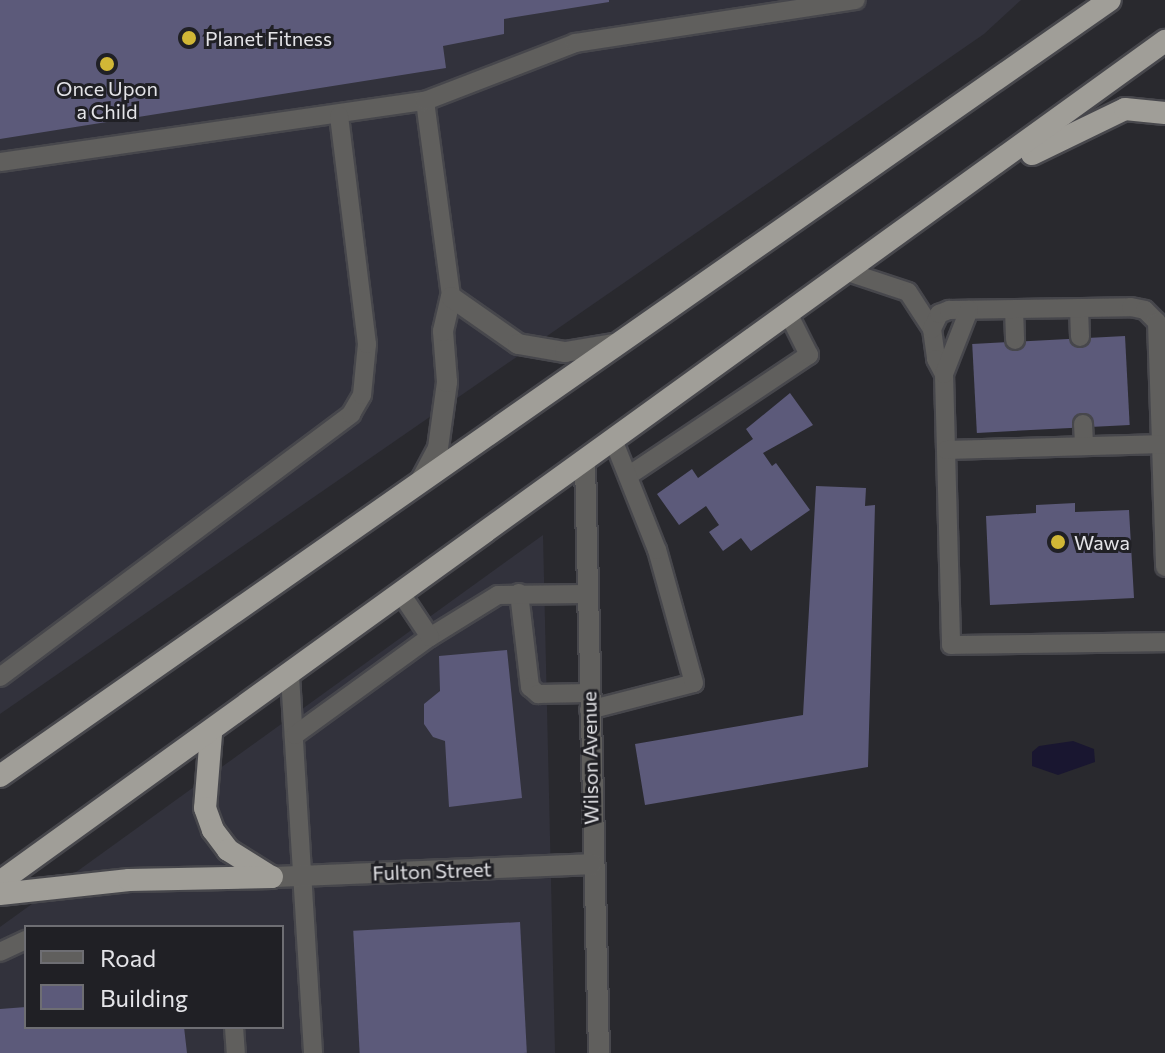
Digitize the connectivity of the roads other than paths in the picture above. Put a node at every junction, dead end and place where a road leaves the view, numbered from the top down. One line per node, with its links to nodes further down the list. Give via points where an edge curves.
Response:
1 (856, 0): 6 (lane, via 575,43)
2 (1085, 0): 4 (highway)
3 (1110, 0): 4 (highway)
4 (1074, 25): 20 (highway)
5 (1165, 41): 10 (highway)
6 (425, 101): 8 (lane); 12 (lane)
7 (1165, 113): 10 (highway, via 1125,109 1100,117)
8 (339, 116): 9 (lane); 37 (lane, via 367,344 362,395 351,414)
9 (0, 162)
10 (940, 205): 11 (highway)
11 (848, 272): 16 (highway); 17 (lane, via 908,292)
12 (451, 297): 20 (street, via 500,334 539,350 589,352); 29 (street, via 443,331 447,382 438,448)
13 (1079, 308): 14 (lane); 18 (lane); 24 (lane, via 1131,307 1157,322)
14 (1014, 309): 15 (lane); 19 (lane)
15 (969, 310): 17 (lane, via 939,314); 21 (lane, via 958,330 955,358)
16 (789, 315): 23 (highway); 28 (lane, via 809,355)
17 (932, 329): 21 (lane)
18 (1080, 337)
19 (1015, 340)
20 (621, 342): 29 (highway)
21 (944, 374): 26 (lane)
22 (1083, 424): 25 (lane)
23 (614, 442): 27 (highway); 28 (lane)
24 (1164, 444): 25 (lane); 30 (lane)
25 (1084, 446): 26 (lane, via 1018,438)
26 (946, 450): 35 (lane, via 951,645)
27 (585, 463): 32 (street, Wilson Avenue); 33 (highway)
28 (628, 476): 38 (lane, via 657,550 694,683)
29 (420, 482): 41 (highway)
30 (1165, 567)
31 (519, 593): 32 (lane); 34 (lane, via 498,595); 38 (lane, via 530,687 538,694)
32 (587, 594): 38 (street, Wilson Avenue)
33 (402, 595): 34 (lane); 36 (highway)
34 (430, 637): 40 (lane)
35 (1165, 642)
36 (290, 676): 39 (highway); 40 (lane)
37 (0, 677)
38 (589, 702): 42 (street, Wilson Avenue)
39 (211, 734): 44 (highway, via 205,808 213,830 228,850); 45 (highway)
40 (295, 735): 43 (lane)
41 (0, 776)
42 (592, 864): 43 (street, Fulton Street); 52 (street, Wilson Avenue)
43 (306, 876): 44 (street, Fulton Street); 51 (lane)
44 (272, 877): 46 (highway, via 129,880)
45 (0, 882)
46 (0, 894)
47 (24, 941): 48 (lane)
48 (0, 952)
49 (234, 1029): 50 (lane)
50 (236, 1053)
51 (313, 1053)
52 (599, 1053)

